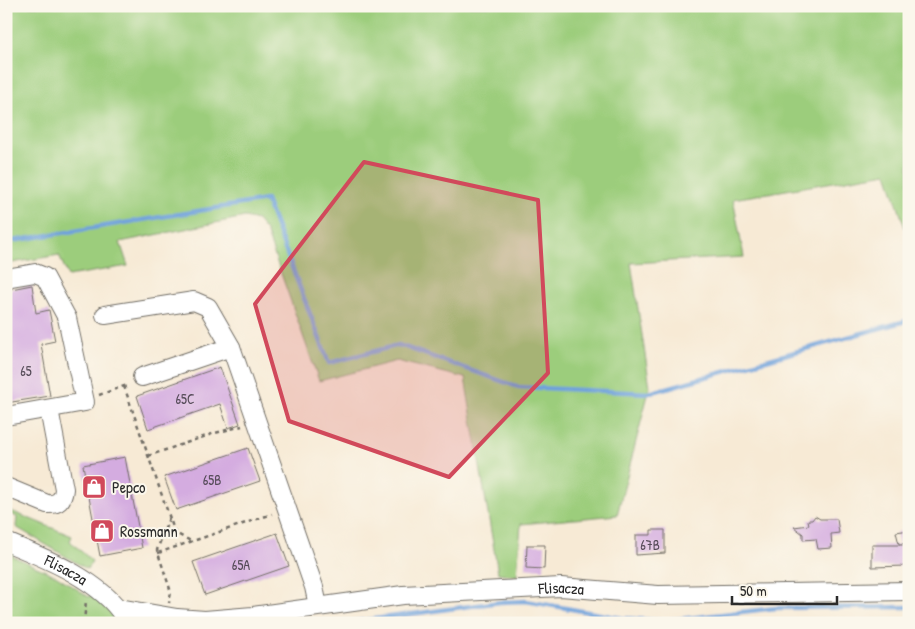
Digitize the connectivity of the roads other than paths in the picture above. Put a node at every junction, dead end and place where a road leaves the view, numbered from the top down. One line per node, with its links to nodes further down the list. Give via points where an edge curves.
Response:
1 (6, 278): 5 (street, via 35,273 46,277 67,318 85,402)
2 (105, 316): 3 (street, via 194,301 208,307)
3 (231, 347): 4 (street); 10 (street)
4 (131, 383)
5 (50, 409): 6 (street); 7 (street, via 63,496 54,505 47,504)
6 (6, 416)
7 (6, 487)
8 (6, 542): 11 (street, Flisacza, via 45,558 89,583)
9 (909, 591): 10 (street, Flisacza, via 658,595 561,587 403,595)
10 (318, 606): 12 (street, Flisacza)
11 (124, 618): 12 (street, Flisacza)
12 (213, 621)

